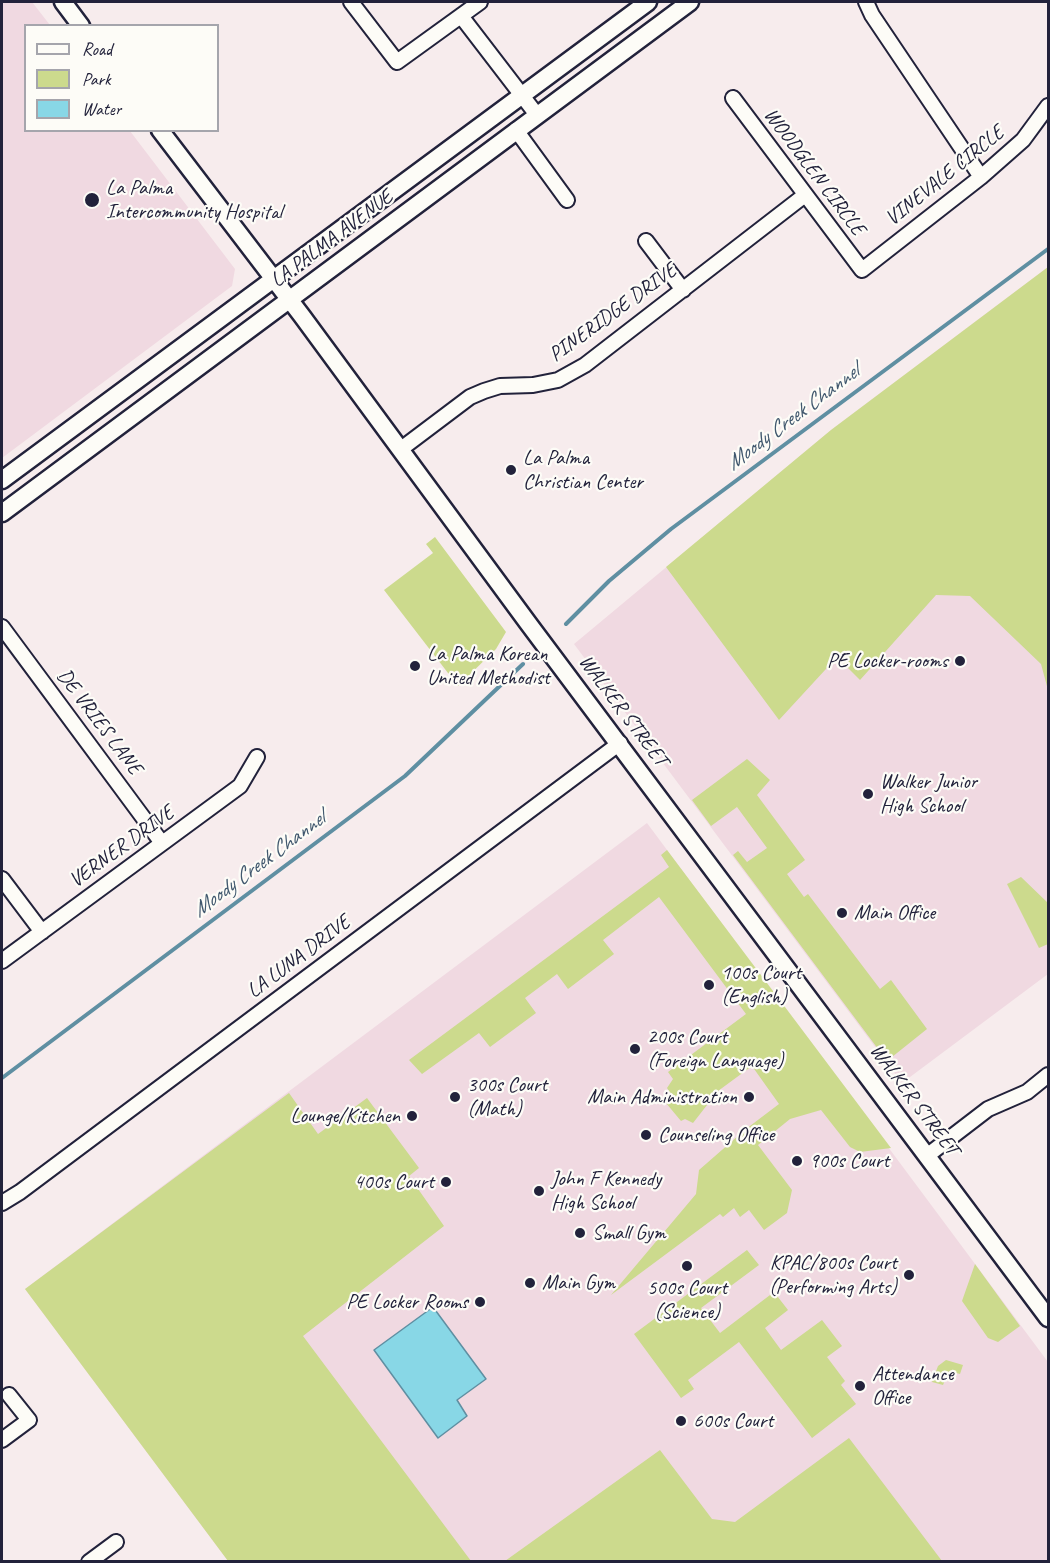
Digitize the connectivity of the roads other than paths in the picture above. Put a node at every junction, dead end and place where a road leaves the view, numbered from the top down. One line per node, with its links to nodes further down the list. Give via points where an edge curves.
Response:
1 (63, 2): 8 (main road)
2 (351, 2): 7 (street, via 397,62)
3 (480, 2): 7 (street)
4 (648, 2): 9 (main road, LA PALMA AVENUE)
5 (690, 2): 12 (main road, LA PALMA AVENUE)
6 (866, 2): 15 (street)
7 (461, 16): 9 (street)
8 (80, 24)
9 (522, 95): 12 (street); 20 (main road, LA PALMA AVENUE)
10 (734, 98): 16 (street, WOODGLEN CIRCLE)
11 (1048, 106): 15 (street, VINEVALE CIRCLE, via 1023,140)
12 (537, 115): 13 (main road, LA PALMA AVENUE)
13 (516, 130): 17 (street); 22 (main road, LA PALMA AVENUE)
14 (162, 132): 20 (main road, WALKER STREET)
15 (981, 177): 19 (street, VINEVALE CIRCLE)
16 (805, 195): 19 (street, WOODGLEN CIRCLE); 21 (street, PINERIDGE DRIVE)
17 (567, 200)
18 (646, 241): 21 (street)
19 (862, 270)
20 (273, 278): 22 (main road, WALKER STREET); 24 (main road, LA PALMA AVENUE)
21 (683, 290): 23 (street, PINERIDGE DRIVE, via 585,365 558,380 500,386 470,397)
22 (289, 299): 23 (main road, WALKER STREET); 25 (main road, LA PALMA AVENUE)
23 (401, 450): 27 (main road, WALKER STREET)
24 (2, 480)
25 (2, 513)
26 (2, 627): 29 (street, DE VRIES LANE)
27 (620, 743): 34 (main road, WALKER STREET); 35 (street, LA LUNA DRIVE)
28 (257, 757): 29 (street, VERNER DRIVE, via 240,786)
29 (162, 843): 31 (street, VERNER DRIVE)
30 (2, 879): 31 (street)
31 (42, 932): 32 (street, VERNER DRIVE)
32 (2, 961)
33 (1048, 1075): 34 (street, via 1027,1092 988,1109)
34 (928, 1155): 36 (main road, WALKER STREET)
35 (2, 1203)
36 (1048, 1318)
37 (9, 1395): 38 (street, via 29,1420)
38 (2, 1440)
39 (116, 1542): 40 (street)
40 (89, 1562)

